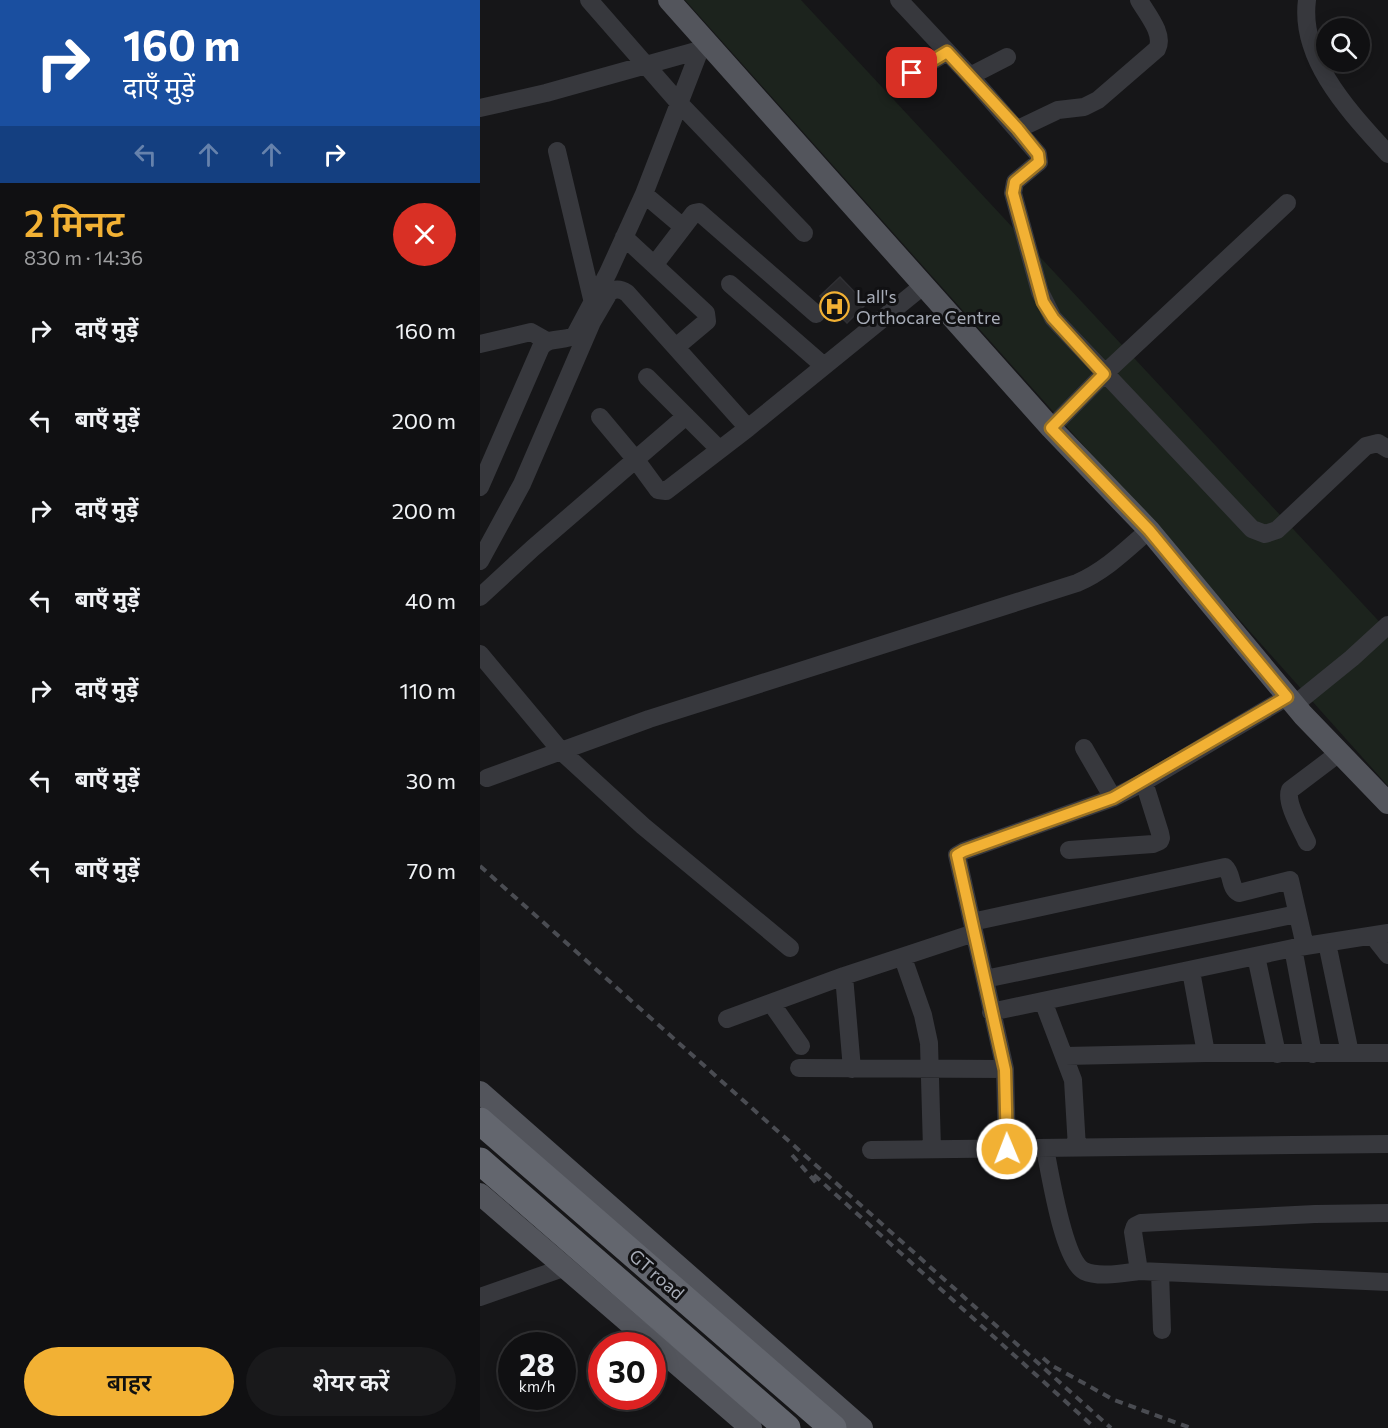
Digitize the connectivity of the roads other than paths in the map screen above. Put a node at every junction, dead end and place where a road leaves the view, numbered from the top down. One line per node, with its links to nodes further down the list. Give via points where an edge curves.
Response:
1 (589, 0): 9 (street)
2 (669, 0): 6 (main road)
3 (899, 0): 7 (street)
4 (1138, 0): 14 (street, via 1159,38 1157,49 1098,100 1058,110)
5 (1307, 0): 16 (street, via 1311,41 1323,70)
6 (705, 49): 9 (street); 12 (street); 24 (main road)
7 (947, 52): 10 (street); 11 (street)
8 (1007, 57): 11 (street)
9 (647, 66): 12 (street); 13 (street)
10 (912, 73)
11 (970, 76): 14 (street)
12 (680, 103): 17 (street); 20 (street)
13 (480, 108)
14 (1018, 129): 31 (street, via 1039,158 1036,166 1015,182 1013,193 1043,302)
15 (557, 151): 25 (street)
16 (1388, 154)
17 (644, 194): 19 (street); 21 (street)
18 (1287, 203): 31 (street)
19 (683, 227): 22 (street); 26 (street, via 694,213 702,214)
20 (804, 233)
21 (624, 237): 22 (street); 25 (street)
22 (655, 264): 29 (street, via 707,316)
23 (730, 284): 30 (street)
24 (924, 285): 30 (street); 36 (main road)
25 (592, 303): 27 (street, via 573,337)
26 (816, 314)
27 (547, 341): 28 (street, via 531,332); 40 (street, via 537,353)
28 (480, 344)
29 (676, 347): 35 (street); 42 (street, via 627,293 618,289 609,293 592,322 522,484)
30 (824, 366): 35 (street)
31 (1104, 374): 36 (street); 38 (street, via 1259,533 1277,530 1366,446 1378,444)
32 (647, 377): 33 (street)
33 (686, 416): 37 (street); 39 (street)
34 (600, 417): 39 (street)
35 (748, 428): 37 (street)
36 (1051, 428): 41 (main road)
37 (719, 449): 39 (street, via 666,491 658,490)
38 (1388, 449)
39 (636, 460): 43 (street)
40 (480, 488)
41 (1149, 530): 46 (main road); 48 (street, via 1107,567 1077,583 649,719)
42 (480, 561)
43 (480, 597)
44 (1388, 625): 46 (street, via 1352,658)
45 (480, 654): 48 (street)
46 (1291, 701): 49 (main road); 51 (street)
47 (1084, 748): 52 (street)
48 (561, 751): 50 (street); 61 (street, via 643,826)
49 (1340, 753): 53 (main road); 54 (street, via 1288,794)
50 (487, 778)
51 (1144, 782): 52 (street); 55 (street, via 1160,841)
52 (1113, 798): 57 (street, via 957,855)
53 (1388, 803)
54 (1307, 842)
55 (1069, 850)
56 (1297, 914): 57 (street, via 1290,880 1239,893 1233,889 1225,867); 60 (street); 67 (street)
57 (973, 927): 64 (street); 67 (street)
58 (1381, 934): 59 (street); 62 (street)
59 (1328, 943): 60 (street); 75 (street)
60 (1299, 947): 63 (street); 74 (street)
61 (790, 948)
62 (1388, 955)
63 (1256, 956): 65 (street); 77 (street)
64 (903, 958): 66 (street); 81 (street, via 927,1029)
65 (1191, 971): 68 (street); 73 (street)
66 (844, 976): 69 (street); 80 (street)
67 (985, 979): 70 (street)
68 (1043, 1001): 70 (street); 78 (street)
69 (771, 1003): 71 (street); 72 (street)
70 (991, 1012): 82 (street)
71 (727, 1019)
72 (801, 1046)
73 (1206, 1053): 77 (street); 78 (street)
74 (1312, 1053): 75 (street); 77 (street)
75 (1350, 1053): 76 (street)
76 (1388, 1053)
77 (1276, 1054)
78 (1065, 1056): 86 (street, via 1073,1080)
79 (799, 1068): 80 (street)
80 (852, 1069): 81 (street)
81 (931, 1070): 82 (street); 87 (street)
82 (1005, 1070): 88 (street)
83 (480, 1092): 103 (main road)
84 (480, 1121): 102 (highway, GT road)
85 (1388, 1144): 86 (street)
86 (1077, 1148): 89 (street)
87 (932, 1149): 88 (street); 90 (street)
88 (1007, 1149): 89 (street)
89 (1046, 1149): 95 (street, via 1056,1205 1079,1267 1101,1274)
90 (871, 1150)
91 (480, 1161): 101 (highway, GT road)
92 (480, 1194): 94 (main road)
93 (1388, 1213): 95 (street, via 1141,1223 1133,1232)
94 (566, 1267): 98 (street); 100 (main road)
95 (1139, 1272): 96 (street)
96 (1160, 1272): 97 (street); 99 (street)
97 (1388, 1282)
98 (480, 1297)
99 (1162, 1329)
100 (751, 1428)
101 (786, 1428)
102 (833, 1428)
103 (862, 1428)

